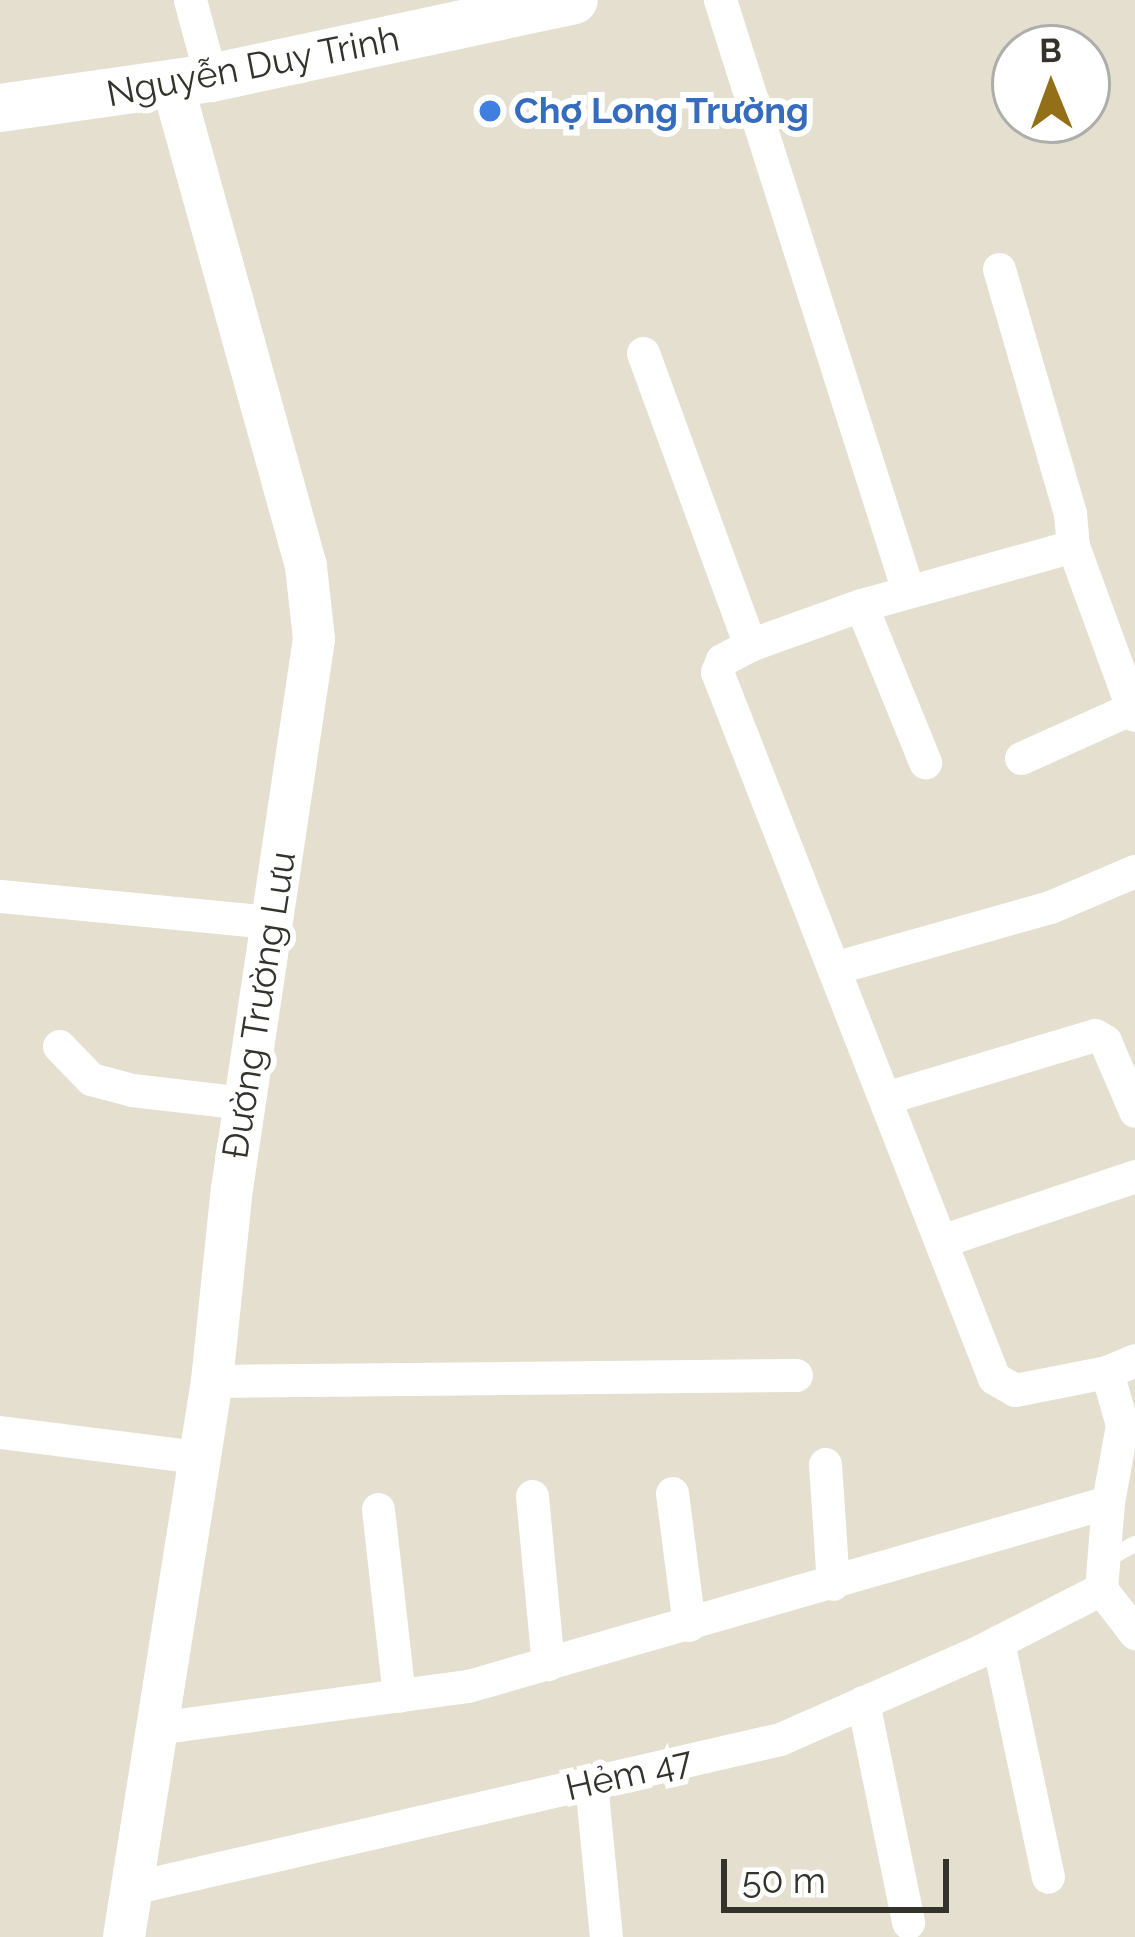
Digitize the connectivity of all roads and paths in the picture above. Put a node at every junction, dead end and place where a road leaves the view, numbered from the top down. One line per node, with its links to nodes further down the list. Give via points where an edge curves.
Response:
1 (190, 0): 4 (street)
2 (574, 0): 4 (main road, Nguyễn Duy Trinh)
3 (720, 0): 9 (street)
4 (192, 82): 5 (main road, Nguyễn Duy Trinh); 17 (street, Đường Trường Lưu, via 312,602 314,639)
5 (0, 108)
6 (999, 269): 8 (street)
7 (643, 353): 11 (street)
8 (1073, 546): 9 (street); 12 (street)
9 (908, 591): 10 (street)
10 (861, 605): 11 (street); 14 (street)
11 (750, 645): 18 (street, via 722,660 717,672)
12 (1133, 712): 13 (street)
13 (1021, 758)
14 (925, 762)
15 (1135, 871): 18 (street, via 1050,907)
16 (0, 896): 17 (street)
17 (272, 922): 21 (street, Đường Trường Lưu)
18 (834, 968): 20 (street)
19 (59, 1046): 21 (street, via 92,1079)
20 (884, 1098): 22 (street, via 1095,1035 1105,1041); 24 (street)
21 (245, 1103): 27 (street, Đường Trường Lưu)
22 (1135, 1111)
23 (1135, 1176): 24 (street)
24 (940, 1241): 25 (street, via 1003,1388)
25 (1121, 1366): 33 (street, via 1122,1426)
26 (796, 1375): 27 (street)
27 (212, 1381): 29 (street, Đường Trường Lưu)
28 (0, 1432): 29 (street)
29 (198, 1457): 44 (street, Đường Trường Lưu)
30 (825, 1464): 37 (street)
31 (672, 1493): 38 (street)
32 (532, 1496): 41 (street)
33 (1108, 1502): 36 (street); 37 (street)
34 (378, 1509): 42 (street)
35 (1135, 1544): 36 (lane)
36 (1102, 1575): 39 (street); 40 (street, Hẻm 47)
37 (833, 1584): 38 (street)
38 (689, 1624): 41 (street)
39 (1135, 1633)
40 (998, 1642): 43 (street, Hẻm 47); 46 (street)
41 (548, 1664): 42 (street)
42 (399, 1696): 44 (street)
43 (863, 1702): 45 (street, Hẻm 47, via 780,1738); 48 (street)
44 (156, 1728): 47 (street, Đường Trường Lưu)
45 (591, 1783): 47 (street, Hẻm 47); 50 (street)
46 (1048, 1877)
47 (132, 1888): 49 (street, Đường Trường Lưu)
48 (908, 1922)
49 (124, 1937)
50 (606, 1937)

